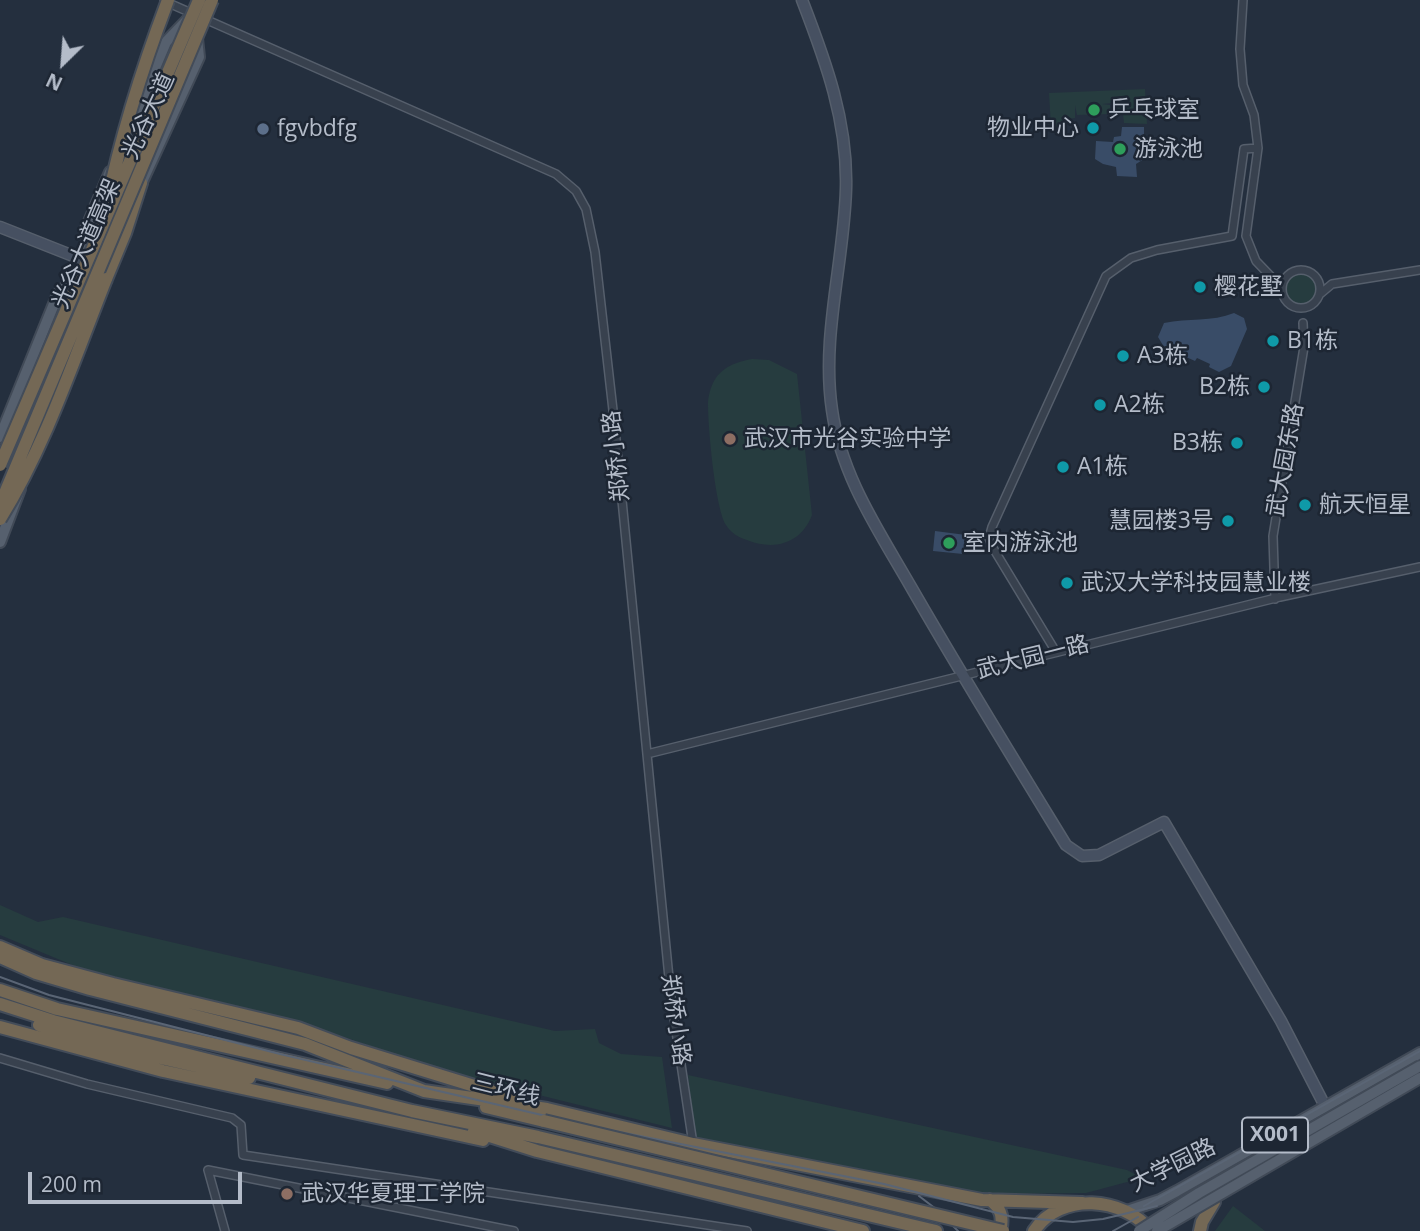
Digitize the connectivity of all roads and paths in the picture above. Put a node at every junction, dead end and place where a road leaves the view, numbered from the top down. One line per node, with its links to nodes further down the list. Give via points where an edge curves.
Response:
1 (163, 0): 9 (street, 郑桥小路)
2 (168, 0): 13 (highway, bridge, via 144,68)
3 (193, 0): 9 (main road, 光谷大道)
4 (199, 0): 13 (highway, 光谷大道高架, bridge)
5 (212, 0): 27 (highway, 光谷大道高架, bridge)
6 (222, 0): 9 (main road, 光谷大道)
7 (802, 0): 33 (street, via 829,71 845,145 846,189 830,340 832,410 845,463 862,501)
8 (1243, 0): 10 (street, via 1243,85 1254,115)
9 (194, 13): 11 (main road, 光谷大道, via 199,57); 14 (main road, 光谷大道, via 166,42 85,231); 34 (street, 郑桥小路, via 556,174 576,191 586,209 594,253)
10 (1258, 148): 18 (street, via 1246,236 1256,261); 32 (street, via 1244,149 1231,236 1131,258 1106,276 992,527 989,538 993,548)
11 (141, 183): 14 (main road, 光谷大道, via 114,243); 28 (highway, bridge, via 48,422)
12 (0, 227): 14 (street)
13 (102, 231): 26 (highway, 光谷大道高架, bridge)
14 (91, 263): 25 (main road, 光谷大道, via 58,294); 29 (main road, 光谷大道, via 89,306 32,444 17,502)
15 (1420, 270): 19 (street)
16 (1292, 272): 17 (street, via 1304,270); 18 (street); 20 (street)
17 (1315, 276): 19 (street); 21 (street)
18 (1273, 277): 20 (street)
19 (1332, 284): 21 (street)
20 (1282, 288): 22 (street)
21 (1320, 294): 23 (street)
22 (1290, 304): 23 (street, via 1301,308); 24 (street)
23 (1313, 304): 24 (street)
24 (1303, 323): 31 (street, 武大园东路, via 1304,346 1273,536)
25 (0, 437)
26 (0, 465)
27 (0, 505)
28 (0, 519)
29 (0, 542)
30 (1420, 567): 31 (street, 武大园一路)
31 (1275, 598): 32 (street, 武大园一路)
32 (1056, 652): 33 (street, 武大园一路)
33 (962, 675): 34 (street, 武大园一路); 51 (street, via 1066,845 1082,856 1099,855 1164,821 1281,1021)
34 (647, 754): 55 (street, 郑桥小路, via 671,998)
35 (1, 950): 36 (highway); 38 (highway, via 36,973)
36 (113, 984): 38 (highway); 43 (highway, via 298,1028)
37 (0, 990): 40 (highway, 三环线)
38 (163, 1009): 42 (highway)
39 (2, 1010): 40 (highway, 三环线); 46 (highway, via 49,1029)
40 (55, 1015): 50 (highway, 三环线); 52 (highway, 三环线)
41 (0, 1027): 49 (highway, via 109,1058)
42 (286, 1039): 43 (highway); 50 (highway)
43 (351, 1048): 53 (highway)
44 (1420, 1053): 51 (main road, 大学园路 / X001)
45 (0, 1058): 63 (street, via 232,1118 241,1125 243,1155)
46 (157, 1058): 49 (highway); 52 (highway)
47 (1420, 1066): 68 (main road, bridge)
48 (1420, 1080): 54 (main road, 大学园路 / X001); 70 (main road, 大学园路 / X001, bridge)
49 (253, 1090): 56 (highway)
50 (424, 1091): 53 (highway, 三环线)
51 (1326, 1108): 54 (street); 60 (main road, 大学园路 / X001, via 1160,1200)
52 (412, 1111): 56 (highway); 65 (highway, 三环线)
53 (545, 1115): 55 (highway); 66 (highway, 三环线, bridge)
54 (1330, 1135): 58 (main road, 大学园路 / X001)
55 (693, 1144): 57 (highway)
56 (541, 1153): 64 (highway)
57 (990, 1200): 59 (highway); 66 (highway, via 998,1206)
58 (1214, 1202): 71 (main road, 大学园路 / X001); 72 (highway)
59 (1082, 1203): 60 (highway); 67 (highway, via 1056,1211)
60 (1127, 1211): 69 (highway)
61 (225, 1231): 62 (street, via 208,1170)
62 (514, 1231)
63 (747, 1231)
64 (863, 1231)
65 (936, 1231)
66 (1002, 1231)
67 (1034, 1231)
68 (1139, 1231)
69 (1151, 1231)
70 (1157, 1231)
71 (1170, 1231)
72 (1200, 1231)

